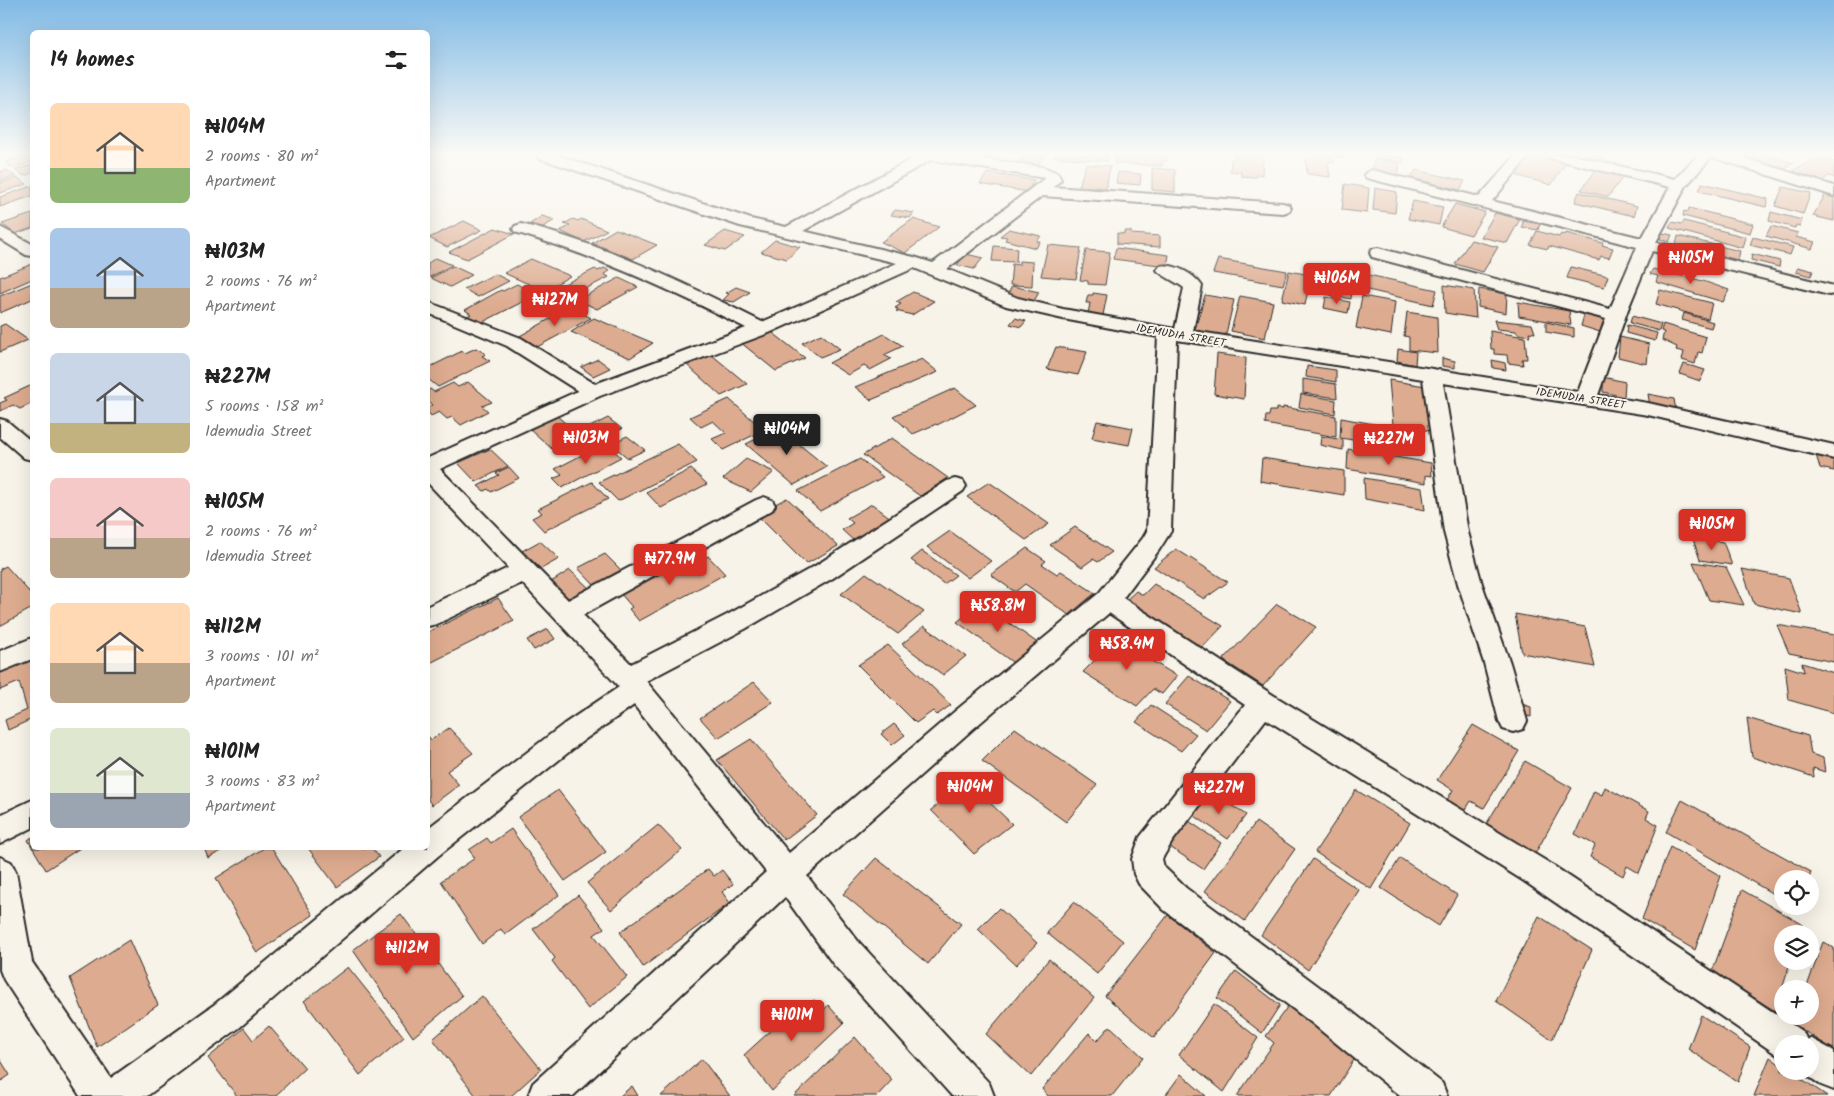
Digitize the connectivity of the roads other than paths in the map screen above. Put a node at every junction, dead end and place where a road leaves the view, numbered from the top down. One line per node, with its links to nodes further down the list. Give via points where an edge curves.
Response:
1 (697, 206): 10 (street, IDEMUDIA STREET, via 746,223)
2 (835, 206): 10 (street)
3 (1020, 206): 15 (street)
4 (1257, 206): 7 (street)
5 (1495, 206): 11 (street)
6 (1667, 206): 11 (street)
7 (1283, 208)
8 (521, 229): 20 (street, via 633,268)
9 (0, 232): 12 (street)
10 (789, 232): 14 (street, IDEMUDIA STREET)
11 (1647, 244): 17 (street); 19 (street)
12 (30, 249)
13 (1378, 253): 19 (street)
14 (914, 262): 15 (street, IDEMUDIA STREET); 20 (street)
15 (934, 270): 21 (street, IDEMUDIA STREET, via 1012,302)
16 (1166, 270): 21 (street, via 1193,286 1187,313)
17 (1829, 290)
18 (430, 308): 23 (street, via 514,342)
19 (1615, 316): 24 (street)
20 (762, 329): 23 (street)
21 (1175, 334): 22 (street, IDEMUDIA STREET); 33 (street, via 1159,531)
22 (1432, 375): 24 (street, IDEMUDIA STREET); 40 (street, via 1456,532)
23 (593, 392): 28 (street)
24 (1586, 399): 27 (street, IDEMUDIA STREET, via 1648,409)
25 (0, 426): 26 (street)
26 (30, 451)
27 (1834, 452)
28 (430, 465)
29 (430, 472): 32 (street)
30 (955, 486): 38 (street, via 824,572)
31 (764, 505): 34 (street)
32 (524, 570): 34 (street); 35 (street)
33 (1108, 600): 39 (street); 46 (street)
34 (566, 613): 38 (street)
35 (430, 616)
36 (30, 649): 37 (street)
37 (0, 662)
38 (633, 683): 43 (street); 46 (street)
39 (1263, 703): 47 (street, via 1536,871); 54 (street, via 1151,847 1147,859 1150,874 1175,899 1325,1012)
40 (1513, 720)
41 (30, 814): 42 (street)
42 (0, 830)
43 (430, 845)
44 (423, 850): 51 (street, via 227,1016)
45 (0, 872): 50 (street, via 16,968)
46 (787, 874): 52 (street); 53 (street, via 846,953)
47 (1778, 1035)
48 (1819, 1062): 49 (street)
49 (1834, 1072)
50 (101, 1096)
51 (117, 1096)
52 (546, 1096)
53 (976, 1096)
54 (1429, 1096)

